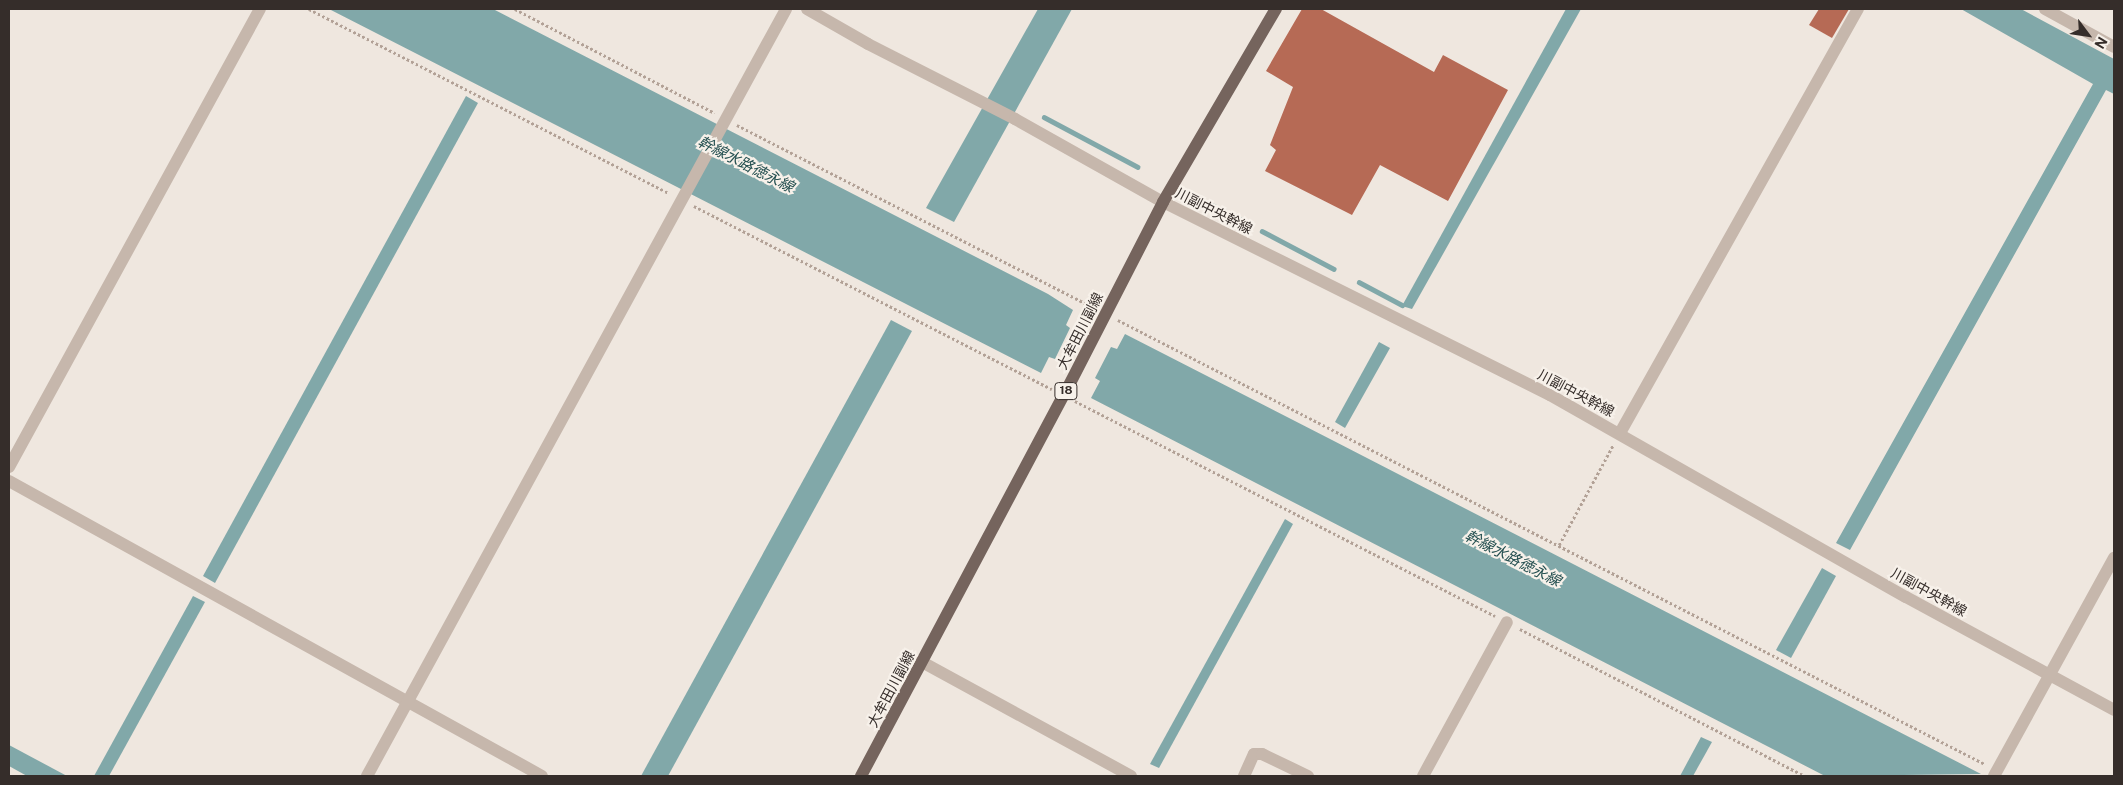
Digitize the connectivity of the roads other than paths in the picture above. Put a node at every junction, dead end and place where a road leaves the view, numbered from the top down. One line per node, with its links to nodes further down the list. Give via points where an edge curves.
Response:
1 (260, 9): 11 (street)
2 (786, 9): 17 (street)
3 (807, 9): 9 (street, 川副中央幹線)
4 (1276, 9): 9 (main road, 大牟田川副線 / 18)
5 (1858, 9): 10 (street)
6 (2045, 9): 7 (street)
7 (2061, 13): 8 (street)
8 (2114, 47)
9 (1163, 202): 10 (street, 川副中央幹線); 15 (main road, 大牟田川副線 / 18)
10 (1620, 433): 16 (street, 川副中央幹線, via 1906,598)
11 (9, 467)
12 (9, 481): 17 (street)
13 (2114, 558): 16 (street)
14 (1507, 622): 26 (street)
15 (922, 662): 22 (main road, 大牟田川副線 / 18); 23 (street)
16 (2050, 675): 18 (street, 川副中央幹線); 19 (street)
17 (407, 702): 20 (street); 21 (street)
18 (2114, 710)
19 (1996, 773)
20 (368, 776)
21 (542, 776)
22 (861, 776)
23 (1131, 776)
24 (1244, 776): 25 (street, via 1254,754 1262,754)
25 (1308, 776)
26 (1423, 776)

